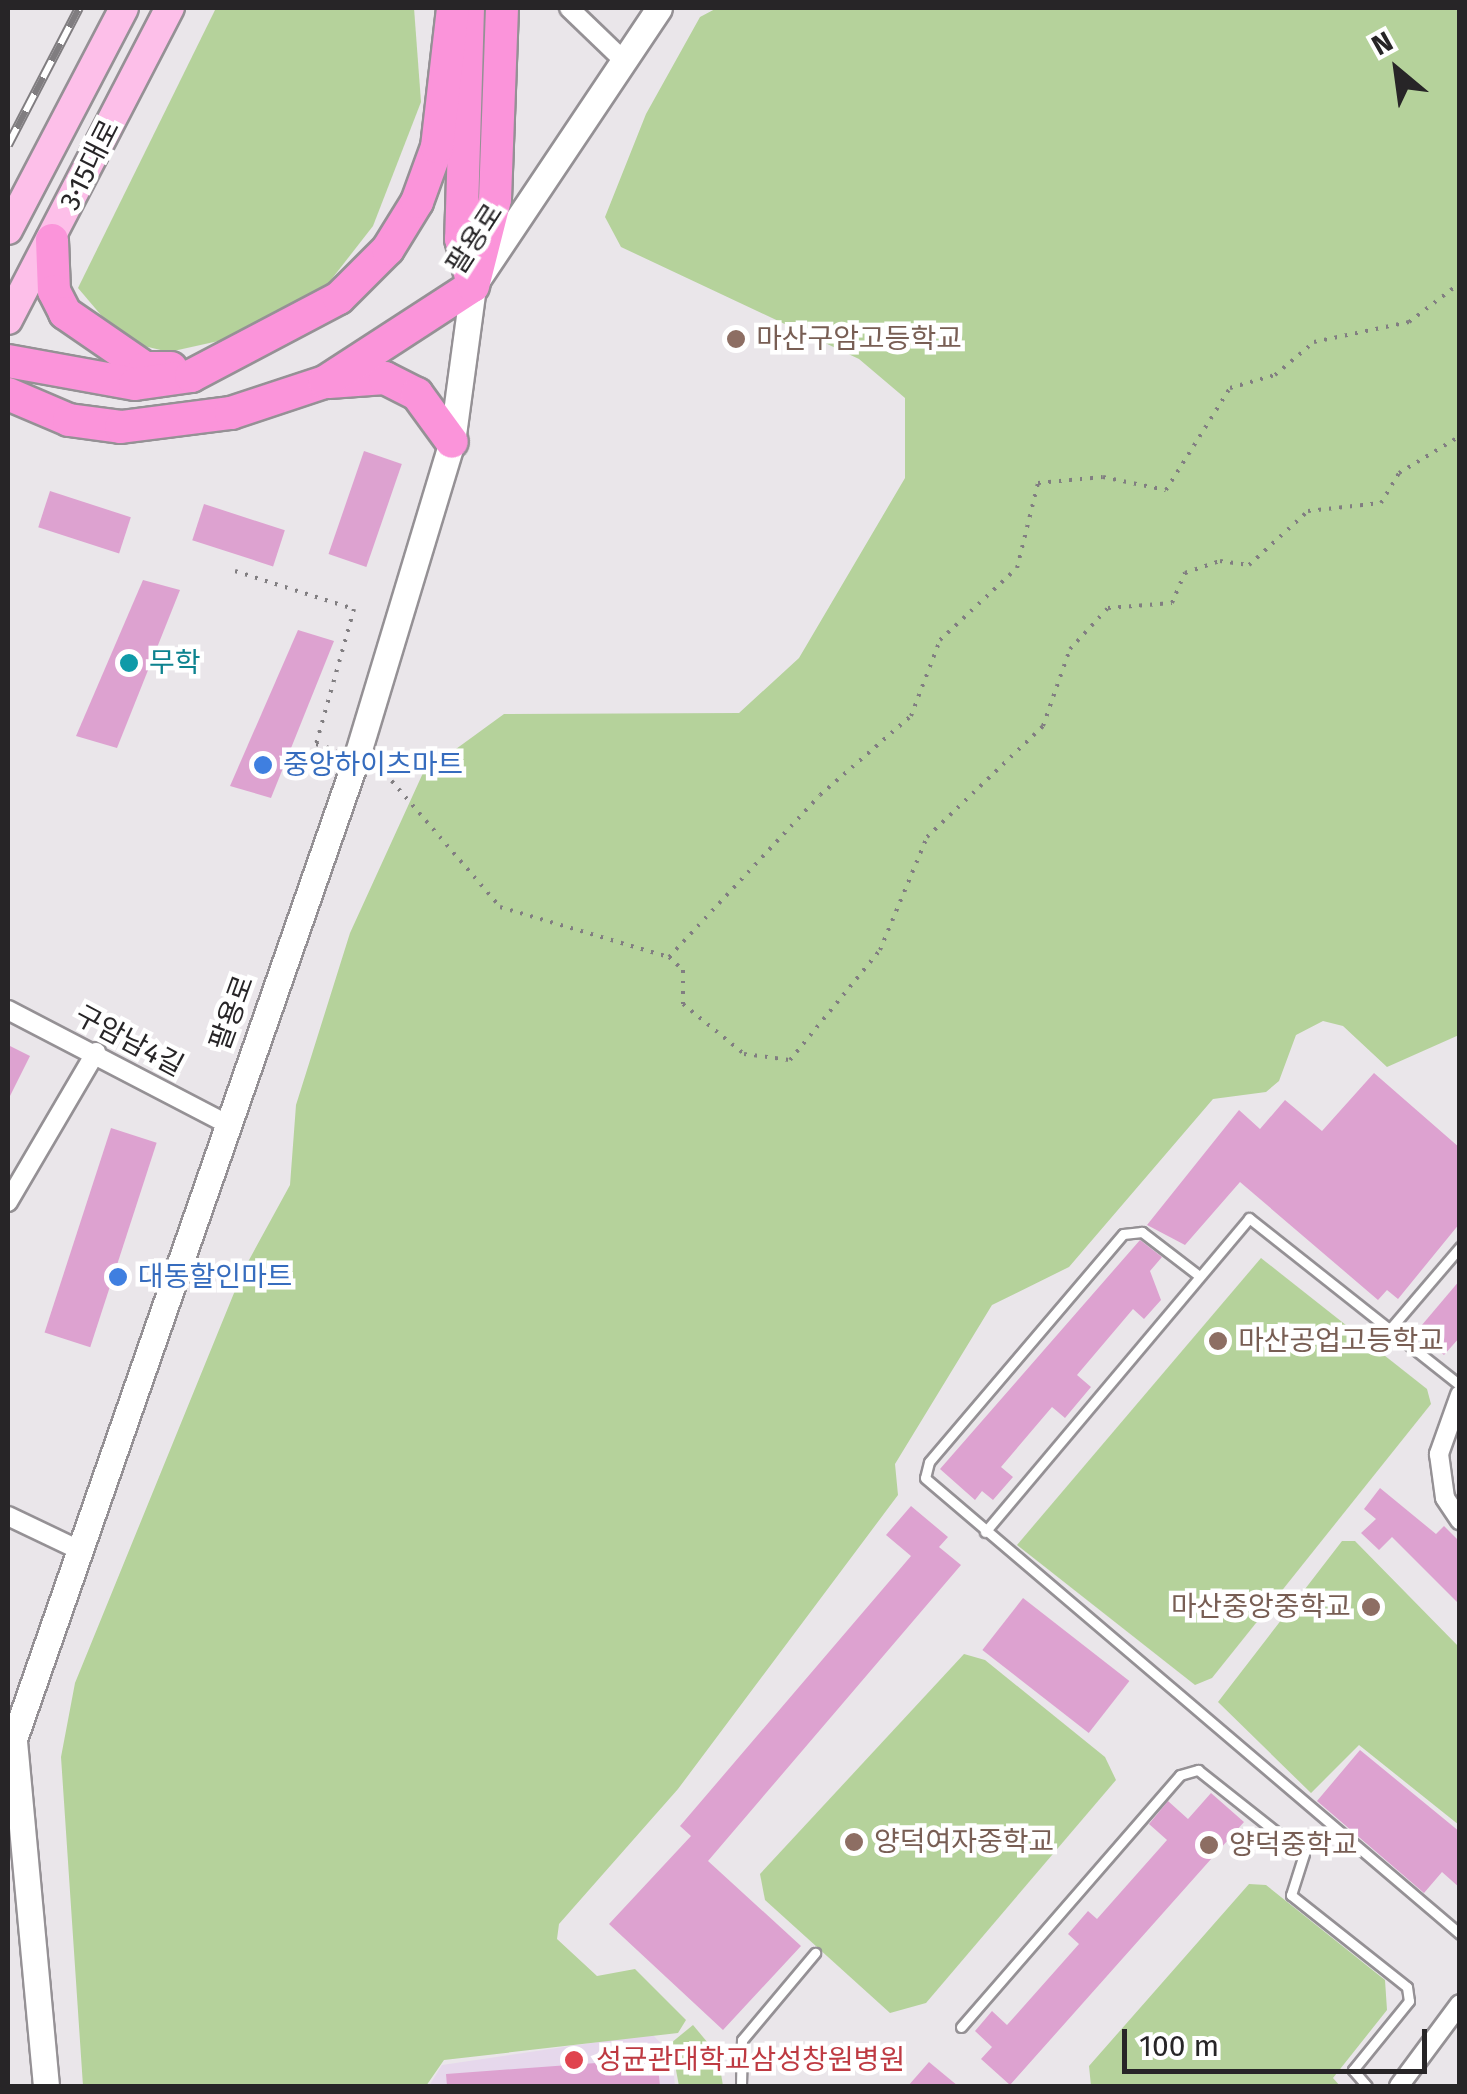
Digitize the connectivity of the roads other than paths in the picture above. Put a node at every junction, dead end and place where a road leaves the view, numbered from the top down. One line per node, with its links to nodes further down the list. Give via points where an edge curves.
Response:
1 (124, 8): 9 (main road, 3·15대로)
2 (170, 8): 10 (main road, 3·15대로)
3 (453, 8): 13 (highway, via 437,148 417,202 388,249 339,298)
4 (468, 8): 11 (highway, via 461,239)
5 (502, 8): 11 (highway, via 495,199)
6 (569, 8): 8 (street)
7 (659, 8): 8 (main road, 팔용로)
8 (622, 59): 11 (main road, 팔용로)
9 (8, 230)
10 (52, 240): 12 (main road, 3·15대로); 13 (highway, via 54,291 65,314 145,368)
11 (473, 286): 15 (highway); 17 (main road, 팔용로)
12 (8, 320)
13 (257, 344): 14 (highway, via 190,376 135,384)
14 (8, 361)
15 (324, 382): 16 (highway, via 231,413 121,427 69,420); 17 (highway, via 385,378 417,394)
16 (8, 394)
17 (452, 442): 20 (main road, 팔용로, via 358,756)
18 (8, 1010): 19 (street, 구암남4길)
19 (96, 1052): 20 (street, 구암남4길); 21 (street)
20 (224, 1123): 30 (main road, 팔용로)
21 (8, 1202)
22 (1460, 1247): 24 (lane)
23 (1198, 1275): 24 (lane, via 1242,1222 1256,1219); 29 (lane); 29 (lane, via 1142,1232 1123,1234 941,1447 925,1478)
24 (1390, 1328): 25 (lane)
25 (1460, 1386)
26 (1460, 1395): 28 (street, via 1439,1454 1445,1498)
27 (8, 1516): 30 (street)
28 (1460, 1520)
29 (985, 1532): 31 (lane)
30 (77, 1550): 35 (main road, 팔용로, via 14,1738)
31 (1460, 1934)
32 (815, 1952): 36 (lane, via 742,2040)
33 (1460, 2004): 38 (street)
34 (961, 2027): 37 (lane, via 1180,1776 1198,1770 1304,1854 1291,1895 1407,1987 1409,2001 1353,2070)
35 (46, 2086)
36 (742, 2086)
37 (1367, 2086)
38 (1399, 2086)

